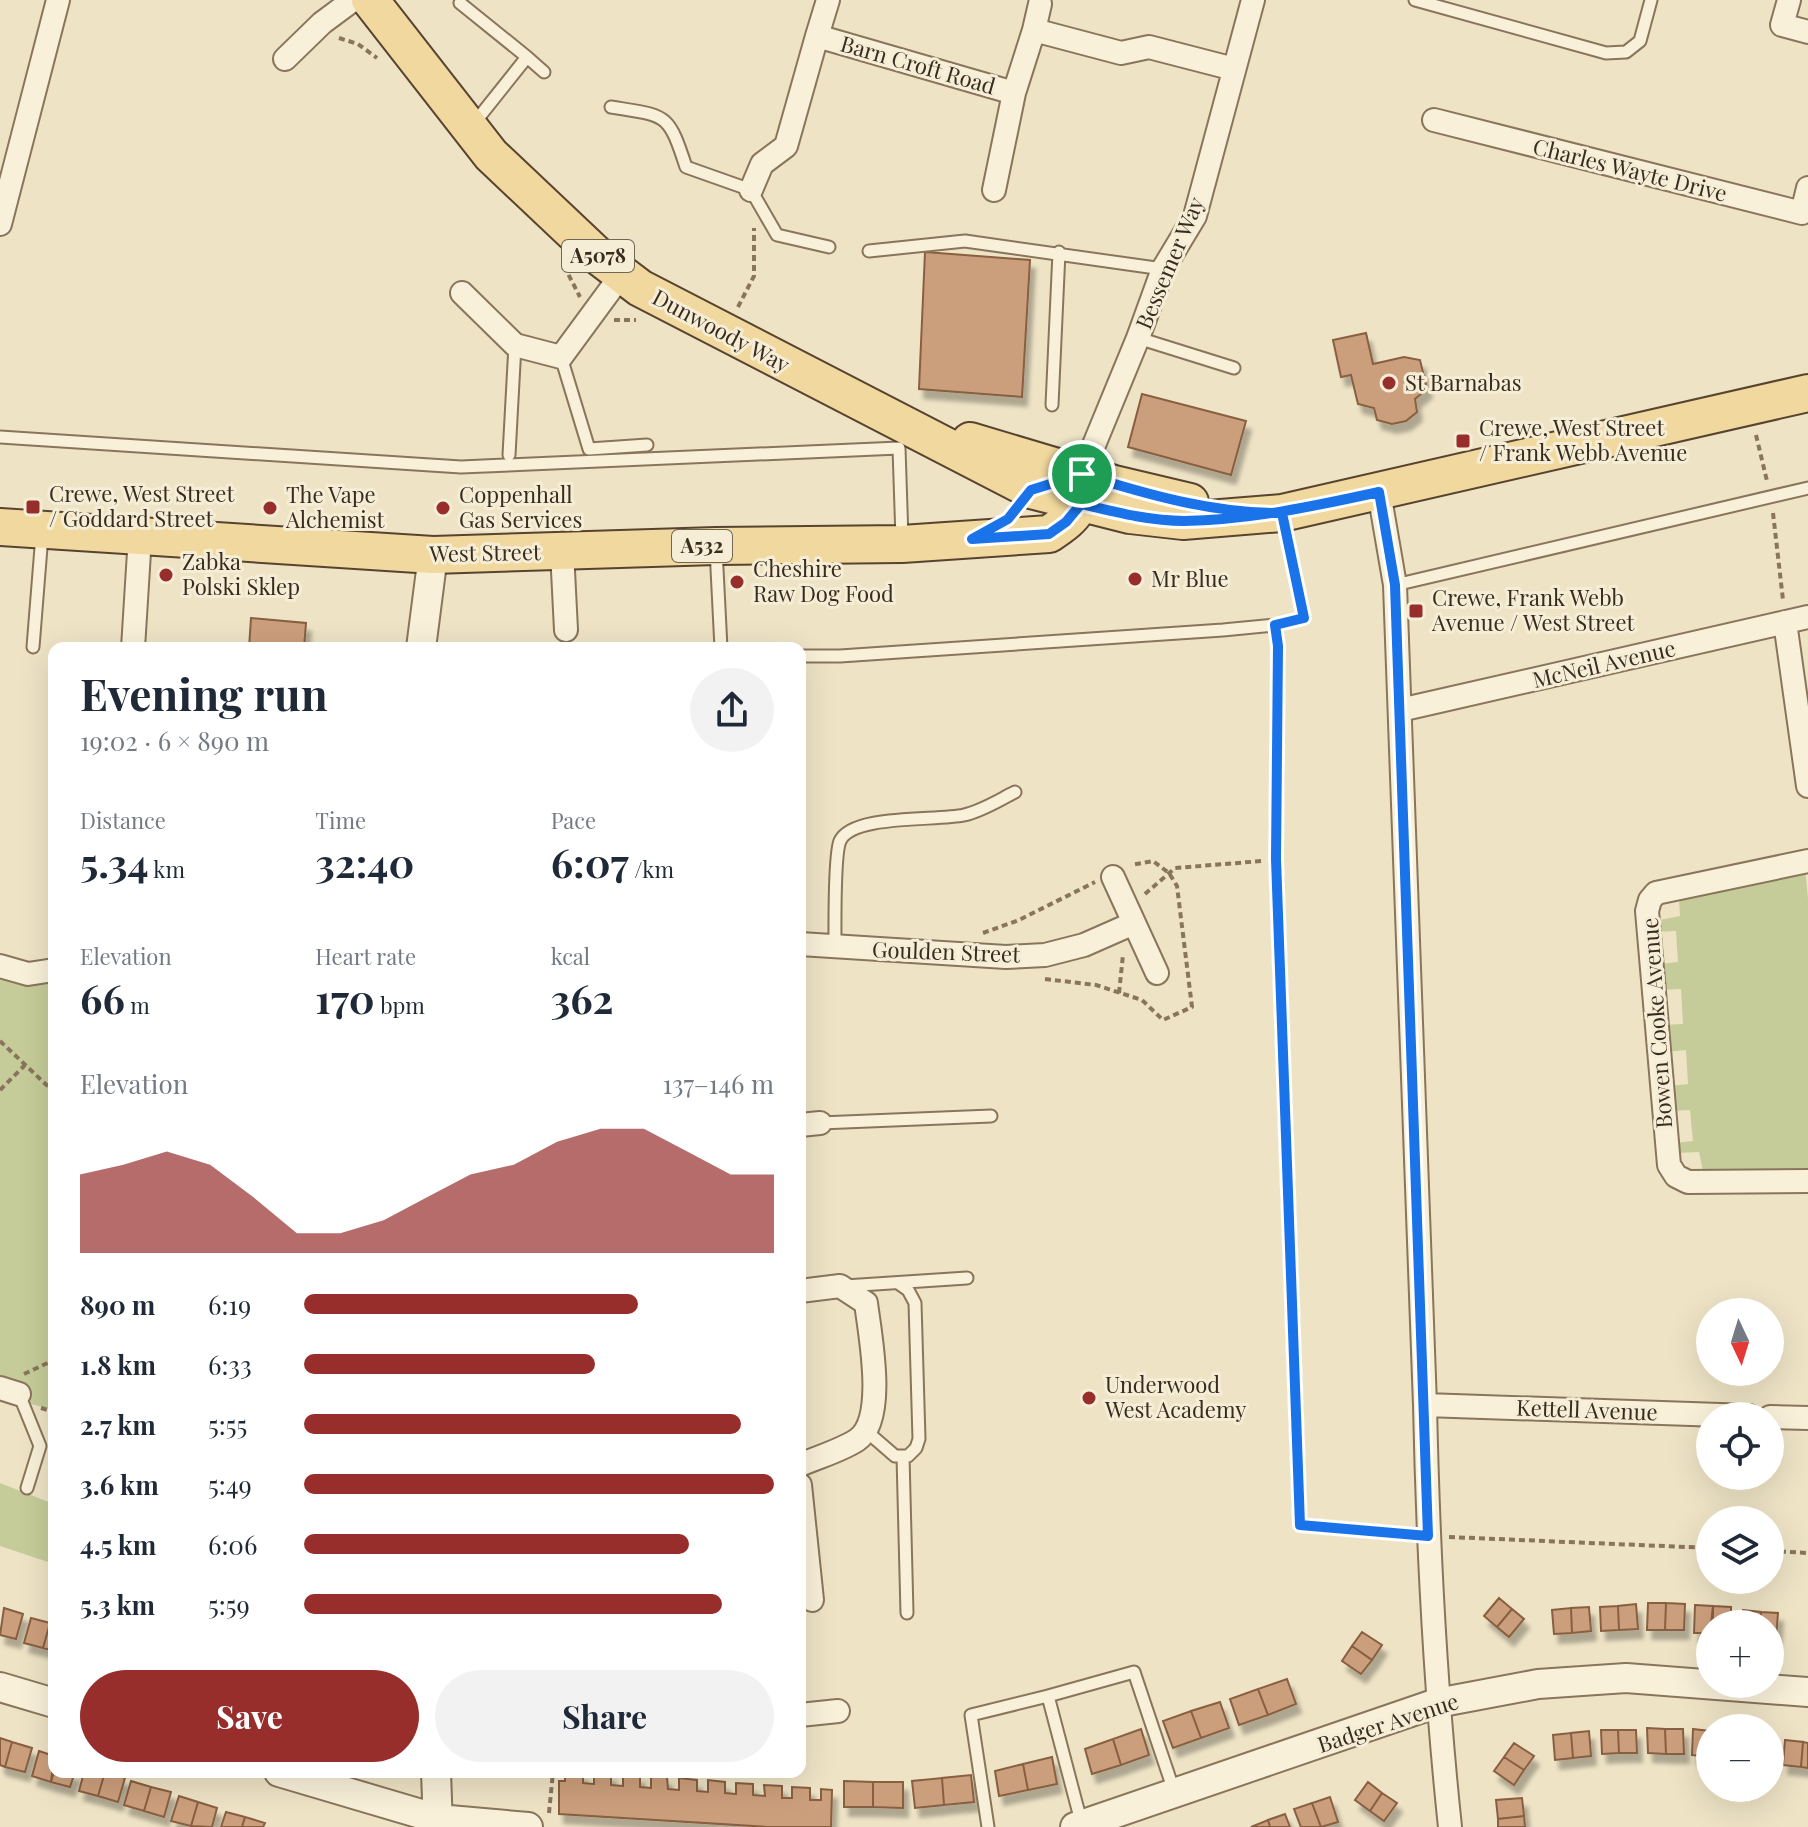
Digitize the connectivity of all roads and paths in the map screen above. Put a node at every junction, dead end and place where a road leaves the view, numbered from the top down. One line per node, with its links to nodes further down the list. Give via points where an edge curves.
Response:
1 (58, 0): 25 (street)
2 (353, 0): 15 (street)
3 (370, 0): 21 (main road, Dunwoody Way / A5078)
4 (828, 0): 13 (street)
5 (1253, 0): 16 (street, Bessemer Way)
6 (1415, 0): 7 (lane, via 1606,53 1626,52 1640,41)
7 (1651, 0)
8 (1789, 0): 12 (street, via 1782,25)
9 (1040, 2): 11 (street, Barn Croft Road)
10 (460, 3): 14 (lane)
11 (1034, 30): 16 (street, via 1121,53 1149,47); 18 (street, Barn Croft Road)
12 (1808, 32)
13 (817, 36): 18 (street, Barn Croft Road); 24 (street, Barn Croft Road, via 786,146 762,164)
14 (527, 57): 17 (lane); 21 (lane)
15 (285, 59)
16 (1234, 69): 29 (street, Bessemer Way, via 1195,216)
17 (544, 72)
18 (1014, 93): 23 (street)
19 (611, 107): 24 (lane, via 655,114 673,127 686,167)
20 (1434, 120): 22 (street, Charles Wayte Drive, via 1802,213)
21 (469, 129): 30 (main road, Dunwoody Way / A5078)
22 (1808, 188)
23 (994, 190)
24 (756, 198): 26 (lane, via 777,235); 32 (path, via 754,276)
25 (0, 224)
26 (829, 247)
27 (869, 251): 28 (lane, via 965,241)
28 (1059, 252): 29 (lane); 38 (lane)
29 (1163, 269): 33 (street, Bessemer Way)
30 (622, 274): 32 (main road, Dunwoody Way / A5078); 35 (street)
31 (462, 293): 34 (street)
32 (724, 332): 42 (main road, Dunwoody Way / A5078, via 899,422)
33 (1138, 338): 36 (lane); 44 (street, Bessemer Way)
34 (515, 345): 35 (street); 41 (lane)
35 (561, 357): 40 (lane, via 589,449)
36 (1234, 368)
37 (1808, 393): 45 (main road)
38 (1052, 405)
39 (0, 437): 51 (lane, via 461,467 899,448)
40 (647, 445)
41 (509, 455)
42 (1034, 475): 44 (main road); 50 (main road, West Street / A532, via 1008,519)
43 (1808, 488): 55 (lane)
44 (1081, 489): 46 (main road, via 1130,515 1183,521); 50 (main road, West Street / A532, via 1066,522 1049,534)
45 (1379, 492): 46 (main road); 55 (street)
46 (1270, 513): 58 (lane, via 1304,618)
47 (0, 527): 48 (main road, West Street / A532)
48 (43, 530): 49 (main road, West Street / A532); 63 (lane)
49 (140, 536): 54 (main road, West Street / A532); 60 (street)
50 (972, 539): 51 (main road, West Street / A532)
51 (902, 544): 52 (main road, West Street / A532)
52 (716, 546): 53 (main road, West Street / A532); 62 (lane)
53 (562, 551): 54 (main road, West Street / A532); 59 (street)
54 (433, 555): 61 (street)
55 (1395, 585): 65 (street)
56 (1808, 617): 57 (street, McNeil Avenue)
57 (1785, 622): 65 (street, McNeil Avenue); 66 (street)
58 (1275, 625): 64 (lane); 68 (lane)
59 (566, 630)
60 (133, 642)
61 (422, 642)
62 (721, 642)
63 (33, 647)
64 (806, 656)
65 (1400, 710): 92 (street)
66 (1808, 786)
67 (1015, 792): 75 (lane, via 962,815 879,823 844,835 838,850)
68 (1276, 859): 70 (path, via 1175,868); 100 (lane, via 1300,1525)
69 (1808, 861): 86 (street, Bowen Cooke Avenue, via 1656,893 1647,911 1669,1165 1688,1182)
70 (1169, 873): 71 (path, via 1153,861); 72 (path)
71 (1114, 874): 72 (street); 73 (path)
72 (1134, 924): 75 (street, Goulden Street, via 1045,955); 78 (street); 79 (path)
73 (971, 937)
74 (806, 945): 75 (street, Goulden Street)
75 (835, 947)
76 (0, 966): 77 (street, via 28,974)
77 (48, 971)
78 (1157, 973)
79 (1119, 993)
80 (0, 1041): 81 (path)
81 (25, 1065): 82 (path); 83 (path)
82 (48, 1086)
83 (0, 1090)
84 (991, 1116): 85 (lane)
85 (810, 1124)
86 (1808, 1181)
87 (967, 1278): 88 (lane)
88 (898, 1283): 89 (lane); 97 (lane, via 915,1303 919,1439)
89 (840, 1286): 90 (street); 96 (street, via 866,1303 874,1359)
90 (806, 1290)
91 (10, 1391): 99 (lane, via 40,1446)
92 (1425, 1405): 93 (street, Kettell Avenue); 100 (street)
93 (1696, 1414)
94 (1784, 1417): 95 (street)
95 (1808, 1418)
96 (868, 1424): 97 (lane, via 895,1456); 98 (street, via 859,1439)
97 (903, 1456): 106 (lane)
98 (806, 1462)
99 (27, 1488)
100 (1428, 1536): 102 (path); 111 (street)
101 (806, 1542): 105 (street)
102 (1696, 1547)
103 (1784, 1552): 104 (path)
104 (1808, 1553)
105 (812, 1600)
106 (907, 1613)
107 (0, 1687): 110 (street)
108 (1808, 1692): 111 (street, Badger Avenue, via 1626,1678 1538,1684)
109 (1048, 1696): 117 (lane, via 1134,1672); 119 (lane); 122 (lane, via 971,1715)
110 (48, 1701)
111 (1437, 1703): 117 (street, Badger Avenue); 123 (street)
112 (838, 1711): 113 (street)
113 (806, 1714)
114 (298, 1778): 118 (street)
115 (436, 1778): 118 (street)
116 (552, 1778): 121 (path)
117 (1175, 1794): 119 (street, Badger Avenue)
118 (438, 1823): 120 (street)
119 (1079, 1826)
120 (528, 1827)
121 (548, 1827)
122 (988, 1827)
123 (1450, 1827)

